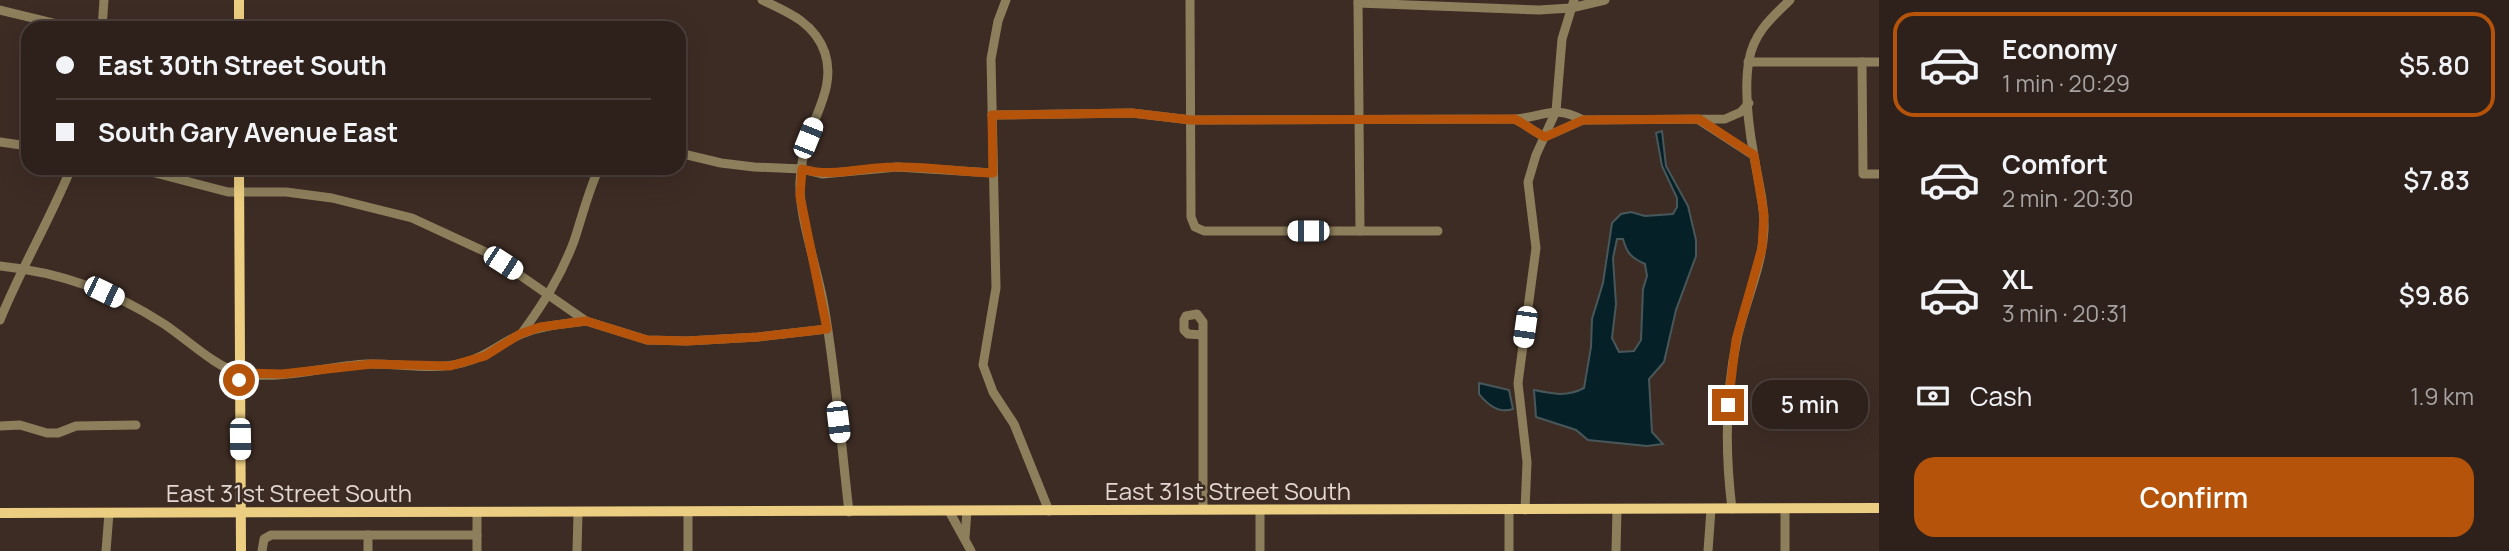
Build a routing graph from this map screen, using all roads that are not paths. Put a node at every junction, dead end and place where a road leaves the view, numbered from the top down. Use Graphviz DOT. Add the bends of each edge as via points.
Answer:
graph roads {
  1 [pos="104,0"];
  2 [pos="239,0"];
  3 [pos="762,0"];
  4 [pos="1006,0"];
  5 [pos="1190,0"];
  6 [pos="1605,0"];
  7 [pos="1790,0"];
  8 [pos="1358,2"];
  9 [pos="1572,4"];
  10 [pos="0,10"];
  11 [pos="45,21"];
  12 [pos="102,21"];
  13 [pos="239,21"];
  14 [pos="1748,62"];
  15 [pos="1862,62"];
  16 [pos="1879,62"];
  17 [pos="1749,103"];
  18 [pos="1556,111"];
  19 [pos="992,115"];
  20 [pos="1359,119"];
  21 [pos="1515,119"];
  22 [pos="1699,119"];
  23 [pos="1191,120"];
  24 [pos="1583,120"];
  25 [pos="1545,137"];
  26 [pos="0,142"];
  27 [pos="21,145"];
  28 [pos="686,154"];
  29 [pos="1754,155"];
  30 [pos="802,169"];
  31 [pos="993,173"];
  32 [pos="1879,174"];
  33 [pos="68,175"];
  34 [pos="163,175"];
  35 [pos="239,175"];
  36 [pos="596,175"];
  37 [pos="240,191"];
  38 [pos="1360,231"];
  39 [pos="1438,231"];
  40 [pos="0,266"];
  41 [pos="23,270"];
  42 [pos="549,296"];
  43 [pos="0,320"];
  44 [pos="586,321"];
  45 [pos="827,329"];
  46 [pos="520,334"];
  47 [pos="1203,335"];
  48 [pos="239,373"];
  49 [pos="136,425"];
  50 [pos="0,426"];
  51 [pos="1879,508"];
  52 [pos="1617,509"];
  53 [pos="1711,509"];
  54 [pos="1732,509"];
  55 [pos="1785,509"];
  56 [pos="1203,510"];
  57 [pos="1260,510"];
  58 [pos="1509,510"];
  59 [pos="1525,510"];
  60 [pos="949,511"];
  61 [pos="967,511"];
  62 [pos="1049,511"];
  63 [pos="688,512"];
  64 [pos="849,512"];
  65 [pos="0,513"];
  66 [pos="109,513"];
  67 [pos="241,513"];
  68 [pos="477,513"];
  69 [pos="578,513"];
  70 [pos="368,535"];
  71 [pos="477,535"];
  72 [pos="965,538"];
  73 [pos="106,551"];
  74 [pos="241,551"];
  75 [pos="262,551"];
  76 [pos="368,551"];
  77 [pos="477,551"];
  78 [pos="577,551"];
  79 [pos="688,551"];
  80 [pos="971,551"];
  81 [pos="1261,551"];
  82 [pos="1509,551"];
  83 [pos="1616,551"];
  84 [pos="1708,551"];
  85 [pos="1785,551"];
  1 -- 12 [label="street"];
  2 -- 13 [label="main road"];
  3 -- 30 [label="street" via="805,23 825,54 828,84"];
  4 -- 19 [label="street" via="991,59"];
  5 -- 23 [label="street"];
  6 -- 9 [label="street"];
  7 -- 14 [label="street" via="1763,26"];
  8 -- 9 [label="street" via="1506,9"];
  8 -- 20 [label="street"];
  9 -- 18 [label="street" via="1562,39"];
  10 -- 11 [label="street"];
  14 -- 15 [label="street"];
  14 -- 17 [label="street"];
  15 -- 16 [label="street"];
  15 -- 32 [label="street" via="1863,174"];
  17 -- 22 [label="street" via="1733,117"];
  17 -- 29 [label="street"];
  18 -- 21 [label="street"];
  18 -- 24 [label="street"];
  18 -- 25 [label="street"];
  19 -- 23 [label="street" via="1132,113"];
  19 -- 31 [label="street"];
  20 -- 21 [label="street"];
  20 -- 23 [label="street"];
  20 -- 38 [label="street"];
  21 -- 25 [label="street"];
  22 -- 24 [label="street"];
  22 -- 29 [label="street"];
  23 -- 38 [label="street" via="1191,217 1195,227 1204,231"];
  24 -- 25 [label="street"];
  25 -- 59 [label="street" via="1528,182 1536,247 1518,383 1527,462"];
  26 -- 27 [label="street"];
  28 -- 30 [label="street" via="754,167"];
  29 -- 54 [label="street" via="1764,230 1736,340 1729,388"];
  30 -- 31 [label="street" via="822,174 882,167"];
  30 -- 45 [label="street" via="800,196"];
  31 -- 62 [label="street" via="996,288 983,365 993,392 1014,424"];
  33 -- 41 [label="street"];
  34 -- 37 [label="street"];
  35 -- 37 [label="main road"];
  36 -- 42 [label="street"];
  37 -- 42 [label="street" via="332,198 412,218 488,253"];
  37 -- 48 [label="main road"];
  38 -- 39 [label="street"];
  40 -- 41 [label="street"];
  41 -- 43 [label="street"];
  41 -- 48 [label="street" via="68,279 126,302"];
  42 -- 44 [label="street"];
  42 -- 46 [label="street"];
  44 -- 45 [label="street" via="647,340 758,337"];
  44 -- 46 [label="street"];
  45 -- 64 [label="street"];
  46 -- 48 [label="street" via="485,356 450,366 372,364 282,374"];
  47 -- 56 [label="street"];
  48 -- 67 [label="main road"];
  49 -- 50 [label="street" via="76,426 58,433"];
  51 -- 55 [label="main road, East 31st Street South"];
  52 -- 53 [label="main road, East 31st Street South"];
  52 -- 59 [label="main road, East 31st Street South"];
  52 -- 83 [label="street"];
  53 -- 54 [label="main road, East 31st Street South"];
  53 -- 84 [label="street"];
  54 -- 55 [label="main road, East 31st Street South"];
  55 -- 85 [label="street"];
  56 -- 57 [label="main road, East 31st Street South"];
  56 -- 62 [label="main road, East 31st Street South"];
  57 -- 58 [label="main road, East 31st Street South"];
  57 -- 81 [label="street"];
  58 -- 59 [label="main road, East 31st Street South"];
  58 -- 82 [label="street"];
  60 -- 61 [label="main road, East 31st Street South"];
  60 -- 64 [label="main road, East 31st Street South"];
  60 -- 72 [label="street"];
  61 -- 62 [label="main road, East 31st Street South"];
  61 -- 72 [label="street"];
  63 -- 64 [label="main road, East 31st Street South"];
  63 -- 69 [label="main road, East 31st Street South"];
  63 -- 79 [label="street"];
  65 -- 66 [label="main road, East 31st Street South"];
  66 -- 67 [label="main road, East 31st Street South"];
  66 -- 73 [label="street"];
  67 -- 68 [label="main road, East 31st Street South"];
  67 -- 74 [label="main road"];
  68 -- 69 [label="main road, East 31st Street South"];
  68 -- 71 [label="street"];
  69 -- 78 [label="street"];
  70 -- 71 [label="street, East 31st Street South"];
  70 -- 75 [label="street, East 31st Street South" via="271,535 264,539"];
  70 -- 76 [label="street"];
  71 -- 77 [label="street"];
  72 -- 80 [label="street"];
}
